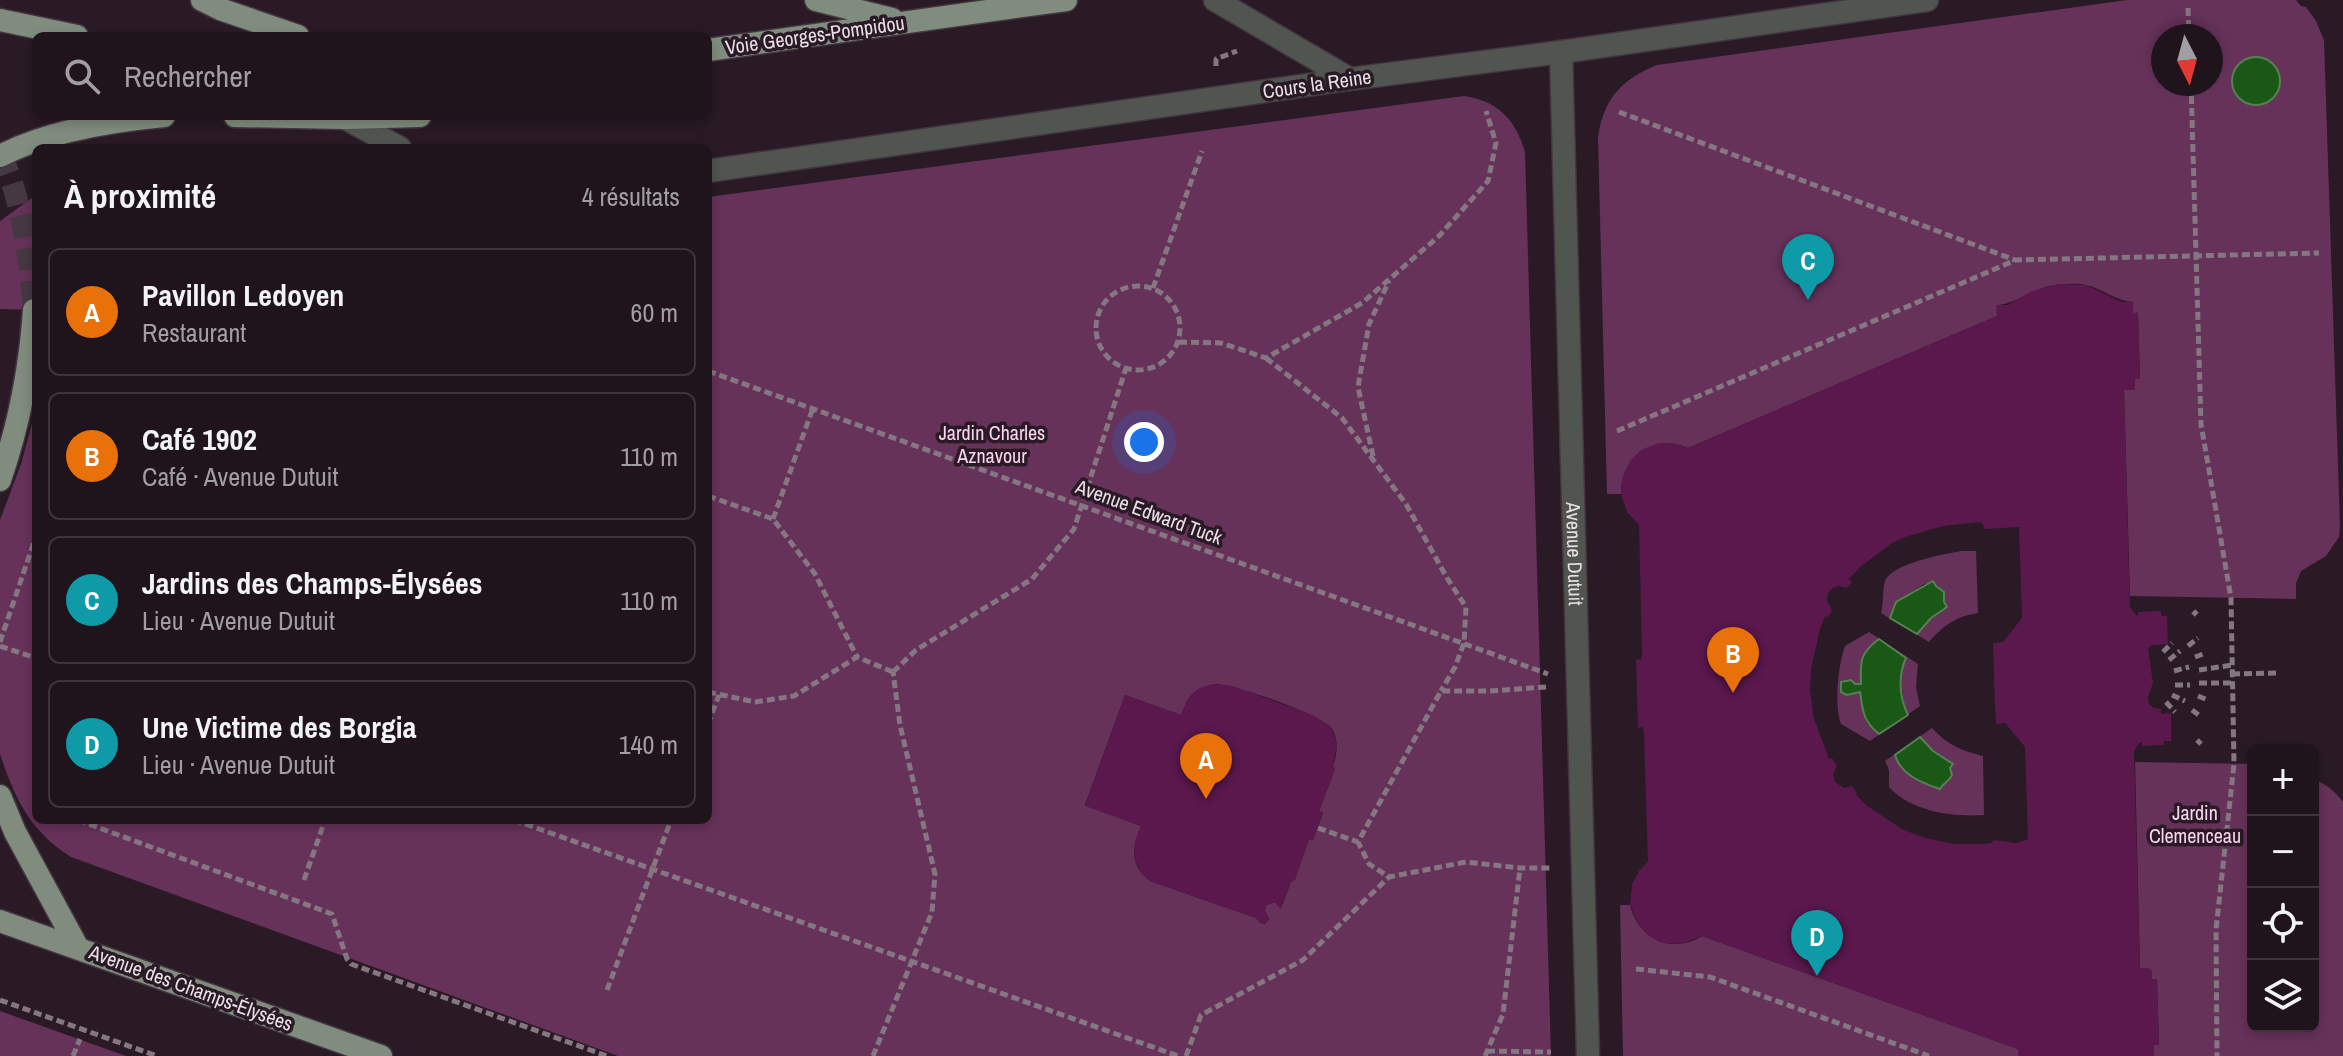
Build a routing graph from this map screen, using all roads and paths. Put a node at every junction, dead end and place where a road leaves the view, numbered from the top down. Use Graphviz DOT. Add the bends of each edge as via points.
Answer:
graph roads {
  1 [pos="202,0"];
  2 [pos="816,0"];
  3 [pos="1066,0"];
  4 [pos="1215,0"];
  5 [pos="1927,0"];
  6 [pos="2188,8"];
  7 [pos="0,20"];
  8 [pos="905,23"];
  9 [pos="2189,24"];
  10 [pos="58,32"];
  11 [pos="286,32"];
  12 [pos="712,49"];
  13 [pos="1241,49"];
  14 [pos="1561,52"];
  15 [pos="1216,66"];
  16 [pos="1350,79"];
  17 [pos="2191,96"];
  18 [pos="1486,111"];
  19 [pos="1619,112"];
  20 [pos="129,120"];
  21 [pos="349,120"];
  22 [pos="393,144"];
  23 [pos="1202,151"];
  24 [pos="0,156"];
  25 [pos="712,170"];
  26 [pos="2319,253"];
  27 [pos="2196,256"];
  28 [pos="2016,260"];
  29 [pos="1391,278"];
  30 [pos="1153,288"];
  31 [pos="32,330"];
  32 [pos="1179,342"];
  33 [pos="1266,358"];
  34 [pos="1126,368"];
  35 [pos="712,372"];
  36 [pos="813,408"];
  37 [pos="1617,431"];
  38 [pos="1374,460"];
  39 [pos="0,480"];
  40 [pos="712,497"];
  41 [pos="1081,504"];
  42 [pos="773,519"];
  43 [pos="32,548"];
  44 [pos="2198,638"];
  45 [pos="1464,643"];
  46 [pos="2172,643"];
  47 [pos="0,644"];
  48 [pos="2188,646"];
  49 [pos="2180,651"];
  50 [pos="2163,652"];
  51 [pos="2206,653"];
  52 [pos="32,656"];
  53 [pos="857,657"];
  54 [pos="2195,657"];
  55 [pos="2169,660"];
  56 [pos="2232,665"];
  57 [pos="2189,667"];
  58 [pos="2199,670"];
  59 [pos="2174,671"];
  60 [pos="893,672"];
  61 [pos="2278,673"];
  62 [pos="2232,674"];
  63 [pos="2199,683"];
  64 [pos="2233,683"];
  65 [pos="1579,685"];
  66 [pos="2175,685"];
  67 [pos="2190,685"];
  68 [pos="1441,691"];
  69 [pos="712,693"];
  70 [pos="719,695"];
  71 [pos="2172,695"];
  72 [pos="2198,696"];
  73 [pos="2208,700"];
  74 [pos="2185,701"];
  75 [pos="2166,702"];
  76 [pos="2192,710"];
  77 [pos="2175,712"];
  78 [pos="712,713"];
  79 [pos="2200,716"];
  80 [pos="0,796"];
  81 [pos="89,824"];
  82 [pos="324,824"];
  83 [pos="526,824"];
  84 [pos="670,824"];
  85 [pos="1318,828"];
  86 [pos="1358,842"];
  87 [pos="1584,867"];
  88 [pos="653,868"];
  89 [pos="1520,868"];
  90 [pos="1389,877"];
  91 [pos="304,880"];
  92 [pos="0,921"];
  93 [pos="78,948"];
  94 [pos="912,961"];
  95 [pos="1636,969"];
  96 [pos="607,990"];
  97 [pos="0,1000"];
  98 [pos="80,1039"];
  99 [pos="1551,1052"];
  100 [pos="1486,1054"];
  101 [pos="73,1056"];
  102 [pos="157,1056"];
  103 [pos="381,1056"];
  104 [pos="607,1056"];
  105 [pos="873,1056"];
  106 [pos="1178,1056"];
  107 [pos="1186,1056"];
  108 [pos="1588,1056"];
  109 [pos="1929,1056"];
  110 [pos="2217,1056"];
  1 -- 11 [label="main road"];
  2 -- 8 [label="main road"];
  3 -- 8 [label="main road, Voie Georges-Pompidou"];
  4 -- 16 [label="street"];
  5 -- 14 [label="street, Cours la Reine"];
  6 -- 9 [label="path"];
  7 -- 10 [label="main road"];
  8 -- 12 [label="main road, Voie Georges-Pompidou"];
  13 -- 15 [label="path" via="1216,59"];
  14 -- 16 [label="street, Cours la Reine"];
  14 -- 65 [label="street, Avenue Dutuit"];
  16 -- 25 [label="street, Cours la Reine"];
  17 -- 27 [label="path"];
  18 -- 29 [label="path" via="1496,143 1488,181 1439,236"];
  19 -- 28 [label="path"];
  20 -- 24 [label="main road" via="25,143"];
  21 -- 22 [label="street"];
  23 -- 30 [label="path"];
  26 -- 27 [label="path"];
  27 -- 28 [label="path"];
  27 -- 56 [label="path" via="2201,424 2231,598"];
  28 -- 37 [label="path"];
  29 -- 33 [label="path" via="1362,303"];
  29 -- 38 [label="path" via="1369,324 1358,387"];
  30 -- 32 [label="path" via="1174,303"];
  30 -- 34 [label="path" via="1117,290 1096,320 1095,333 1105,355"];
  31 -- 39 [label="main road" via="21,406"];
  32 -- 33 [label="path" via="1221,343"];
  32 -- 34 [label="path" via="1152,368"];
  33 -- 38 [label="path" via="1342,418"];
  34 -- 41 [label="path"];
  35 -- 36 [label="path, Avenue Edward Tuck"];
  36 -- 41 [label="path, Avenue Edward Tuck"];
  36 -- 42 [label="path"];
  38 -- 45 [label="path" via="1466,607"];
  40 -- 42 [label="path"];
  41 -- 45 [label="path, Avenue Edward Tuck"];
  41 -- 60 [label="path" via="1074,529 1032,579 916,650"];
  42 -- 53 [label="path" via="815,574"];
  43 -- 47 [label="path"];
  44 -- 48 [label="path"];
  45 -- 65 [label="path, Avenue Edward Tuck"];
  45 -- 68 [label="path"];
  46 -- 50 [label="path"];
  47 -- 52 [label="path"];
  49 -- 55 [label="path"];
  51 -- 54 [label="path"];
  53 -- 60 [label="path"];
  53 -- 70 [label="path" via="794,696 755,702"];
  56 -- 58 [label="path"];
  56 -- 62 [label="path"];
  57 -- 59 [label="path"];
  60 -- 94 [label="path" via="935,874 932,912"];
  61 -- 62 [label="path"];
  62 -- 64 [label="path"];
  63 -- 64 [label="path"];
  64 -- 110 [label="path" via="2234,764 2216,930"];
  65 -- 68 [label="path"];
  65 -- 87 [label="street, Avenue Dutuit"];
  66 -- 67 [label="path"];
  68 -- 86 [label="path"];
  69 -- 70 [label="path"];
  70 -- 78 [label="path"];
  71 -- 74 [label="path"];
  72 -- 73 [label="path"];
  75 -- 77 [label="path"];
  76 -- 79 [label="path"];
  80 -- 93 [label="main road"];
  81 -- 104 [label="path" via="332,914 351,964"];
  82 -- 91 [label="path"];
  83 -- 88 [label="path"];
  84 -- 88 [label="path"];
  85 -- 86 [label="path"];
  86 -- 90 [label="path" via="1369,864"];
  87 -- 89 [label="path"];
  87 -- 108 [label="street, Avenue Dutuit"];
  88 -- 94 [label="path"];
  88 -- 96 [label="path"];
  89 -- 90 [label="path" via="1466,862"];
  89 -- 100 [label="path" via="1503,1014"];
  90 -- 107 [label="path" via="1303,960 1201,1015"];
  92 -- 93 [label="main road, Avenue des Champs-Élysées"];
  93 -- 103 [label="main road, Avenue des Champs-Élysées"];
  94 -- 105 [label="path"];
  94 -- 106 [label="path"];
  95 -- 109 [label="path" via="1710,977"];
  97 -- 102 [label="path"];
  98 -- 101 [label="path"];
  99 -- 100 [label="path"];
}
